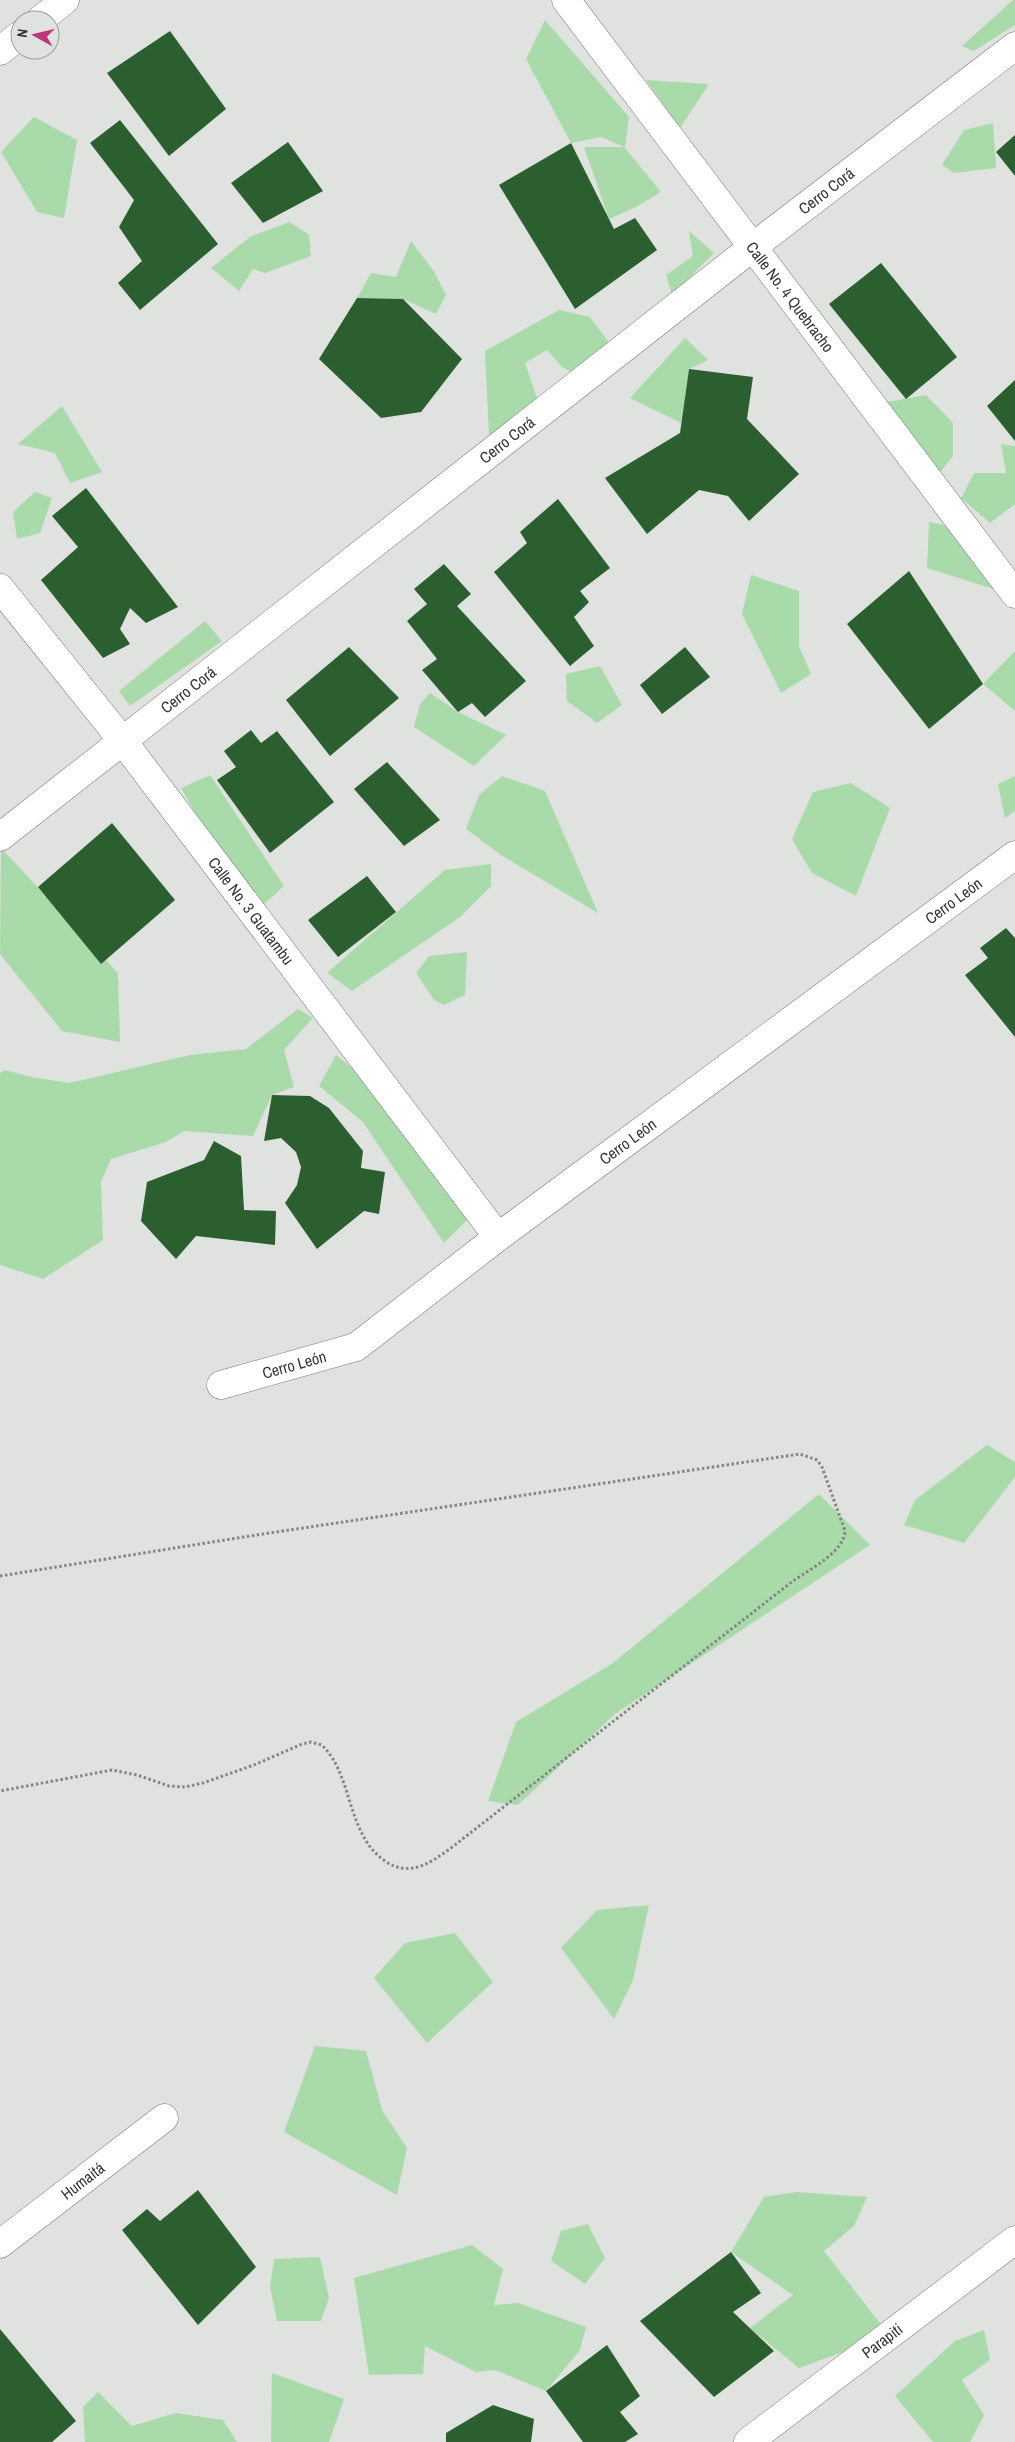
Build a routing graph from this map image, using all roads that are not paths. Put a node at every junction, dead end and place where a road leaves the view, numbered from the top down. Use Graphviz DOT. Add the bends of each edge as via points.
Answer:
graph roads {
  1 [pos="66,0"];
  2 [pos="566,0"];
  3 [pos="53,10"];
  4 [pos="10,43"];
  5 [pos="1015,46"];
  6 [pos="0,51"];
  7 [pos="754,246"];
  8 [pos="0,588"];
  9 [pos="1015,594"];
  10 [pos="122,740"];
  11 [pos="0,837"];
  12 [pos="1015,855"];
  13 [pos="498,1237"];
  14 [pos="221,1385"];
  15 [pos="164,2118"];
  16 [pos="1015,2240"];
  17 [pos="0,2244"];
  18 [pos="748,2442"];
  1 -- 3 [label="street"];
  2 -- 7 [label="street, Calle No. 4 Quebracho"];
  4 -- 6 [label="street"];
  5 -- 7 [label="street, Cerro Corá"];
  7 -- 9 [label="street, Calle No. 4 Quebracho"];
  7 -- 10 [label="street, Cerro Corá"];
  8 -- 10 [label="street, Calle No. 3 Guatambu"];
  10 -- 11 [label="street, Cerro Corá"];
  10 -- 13 [label="street, Calle No. 3 Guatambu"];
  12 -- 13 [label="street, Cerro León"];
  13 -- 14 [label="street, Cerro León" via="356,1347"];
  15 -- 17 [label="street, Humaitá"];
  16 -- 18 [label="street, Parapiti"];
}
